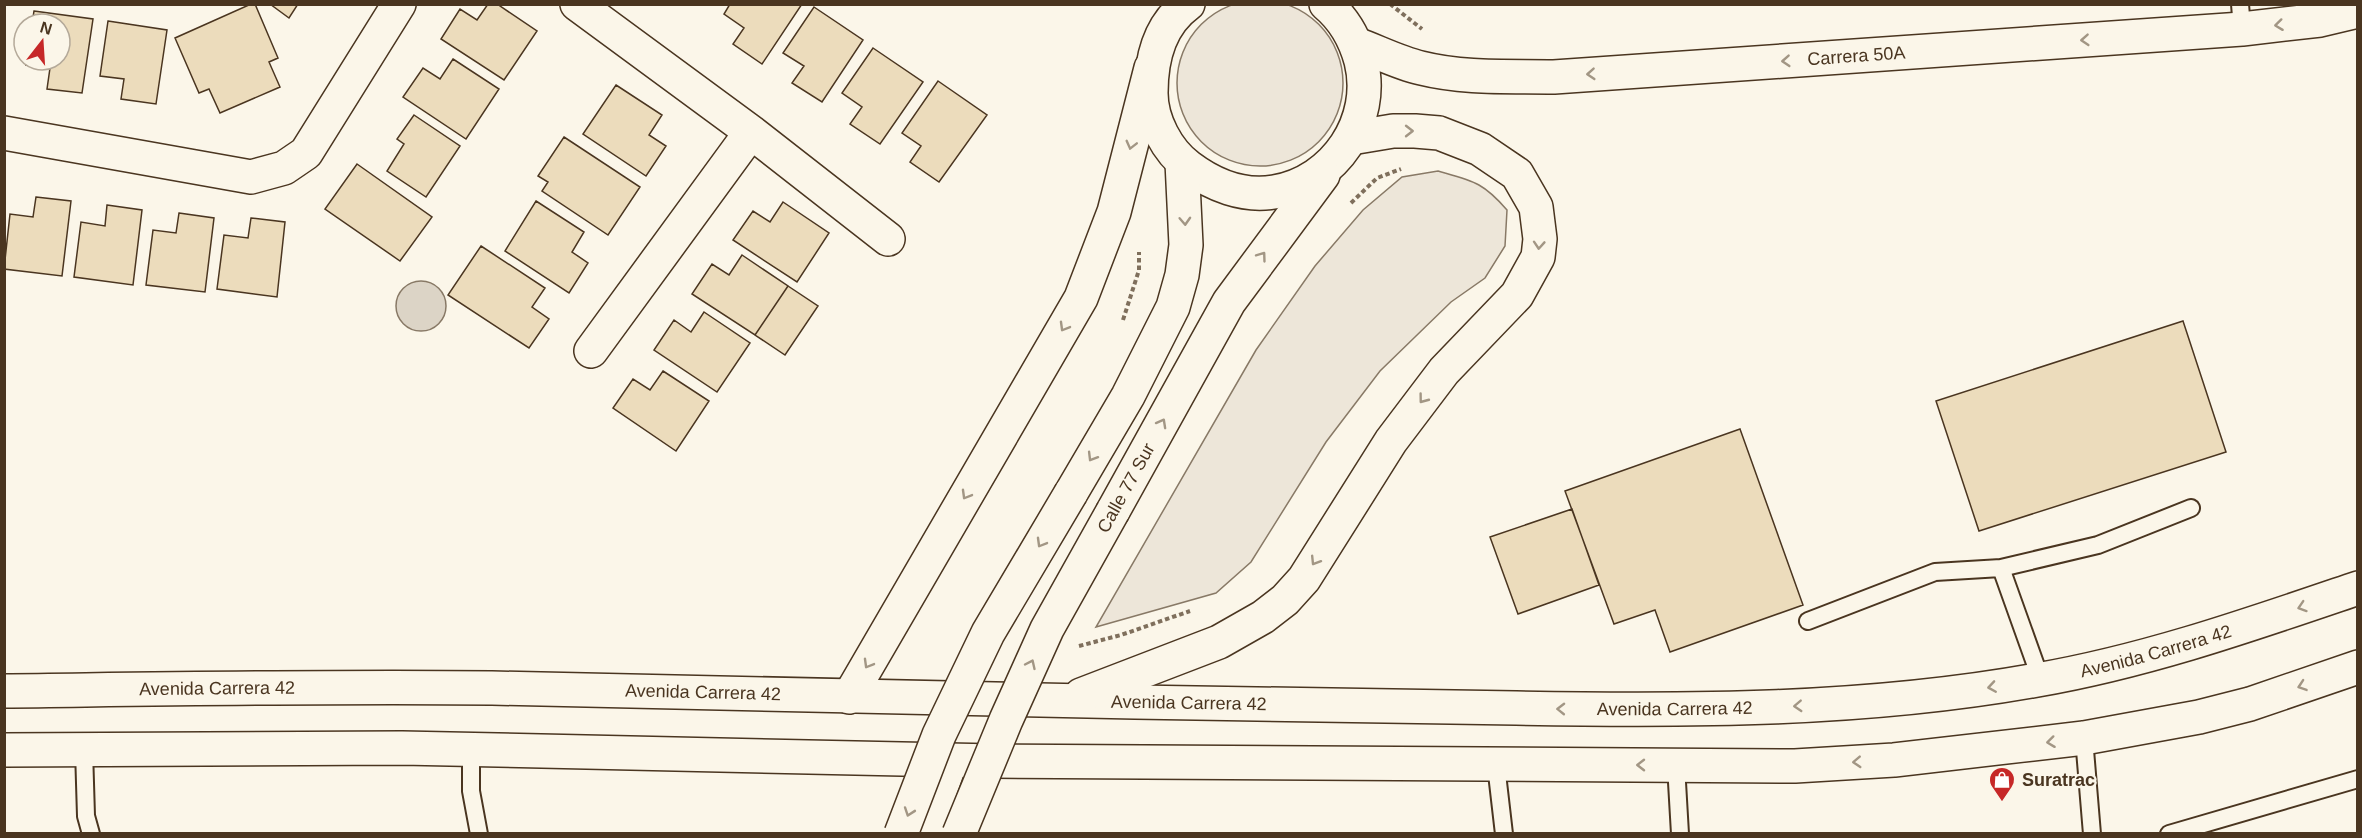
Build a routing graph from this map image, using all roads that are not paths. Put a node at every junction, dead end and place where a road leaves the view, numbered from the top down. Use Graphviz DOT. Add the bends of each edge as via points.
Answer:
graph roads {
  1 [pos="399,4"];
  2 [pos="577,4"];
  3 [pos="1188,4"];
  4 [pos="1326,4"];
  5 [pos="2358,11"];
  6 [pos="2321,12"];
  7 [pos="2241,17"];
  8 [pos="1160,20"];
  9 [pos="1356,44"];
  10 [pos="1151,68"];
  11 [pos="751,132"];
  12 [pos="4,133"];
  13 [pos="1352,138"];
  14 [pos="1182,162"];
  15 [pos="1332,164"];
  16 [pos="888,239"];
  17 [pos="591,351"];
  18 [pos="2191,508"];
  19 [pos="2001,568"];
  20 [pos="2358,588"];
  21 [pos="1808,621"];
  22 [pos="2358,667"];
  23 [pos="2041,680"];
  24 [pos="4,691"];
  25 [pos="849,697"];
  26 [pos="1067,701"];
  27 [pos="2084,738"];
  28 [pos="471,749"];
  29 [pos="4,750"];
  30 [pos="84,750"];
  31 [pos="951,760"];
  32 [pos="1496,765"];
  33 [pos="1676,765"];
  34 [pos="2358,779"];
  35 [pos="91,834"];
  36 [pos="479,834"];
  37 [pos="901,834"];
  38 [pos="925,834"];
  39 [pos="959,834"];
  40 [pos="1504,834"];
  41 [pos="1680,834"];
  42 [pos="2092,834"];
  43 [pos="2169,834"];
  1 -- 12 [label="main road" via="306,153 284,168 251,177"];
  2 -- 11 [label="main road"];
  3 -- 8 [label="main road"];
  4 -- 9 [label="main road, Calle 77 Sur"];
  5 -- 6 [label="main road, Carrera 50A"];
  6 -- 7 [label="main road, Carrera 50A, one-way"];
  7 -- 9 [label="main road, Carrera 50A, one-way" via="1554,76 1447,73 1418,67"];
  8 -- 10 [label="main road"];
  9 -- 13 [label="main road, Calle 77 Sur" via="1365,75 1363,108"];
  10 -- 14 [label="main road" via="1151,102 1161,135"];
  10 -- 25 [label="main road, one-way" via="1114,212 1081,298"];
  11 -- 16 [label="main road"];
  11 -- 17 [label="main road"];
  13 -- 15 [label="main road, Calle 77 Sur"];
  13 -- 26 [label="main road, one-way" via="1393,131 1439,133 1480,149 1517,174 1536,207 1540,239 1534,264 1517,295 1444,370 1391,441 1304,579 1285,600 1219,642"];
  14 -- 15 [label="main road" via="1209,182 1241,191 1274,192 1305,182"];
  14 -- 37 [label="main road, one-way, bridge" via="1186,245 1173,307 1128,396 988,633 939,735"];
  39 -- 15 [label="main road, Calle 77 Sur, one-way, bridge" via="1047,629 1229,302"];
  18 -- 19 [label="lane" via="2098,545"];
  19 -- 21 [label="lane" via="1935,572"];
  19 -- 23 [label="lane"];
  20 -- 23 [label="main road, Avenida Carrera 42, one-way" via="2130,660"];
  22 -- 27 [label="main road, one-way" via="2250,704"];
  23 -- 26 [label="main road, Avenida Carrera 42, one-way" via="1863,703 1761,708 1625,710"];
  24 -- 25 [label="main road, Avenida Carrera 42" via="485,688"];
  25 -- 26 [label="main road, Avenida Carrera 42"];
  27 -- 33 [label="main road, one-way" via="1795,766"];
  27 -- 42 [label="lane"];
  28 -- 30 [label="main road"];
  28 -- 31 [label="main road"];
  28 -- 36 [label="lane" via="471,790"];
  29 -- 30 [label="main road"];
  30 -- 35 [label="lane" via="86,816"];
  31 -- 32 [label="main road"];
  31 -- 38 [label="main road"];
  33 -- 32 [label="main road, one-way"];
  32 -- 40 [label="lane"];
  33 -- 41 [label="lane"];
  34 -- 43 [label="lane"];
}
